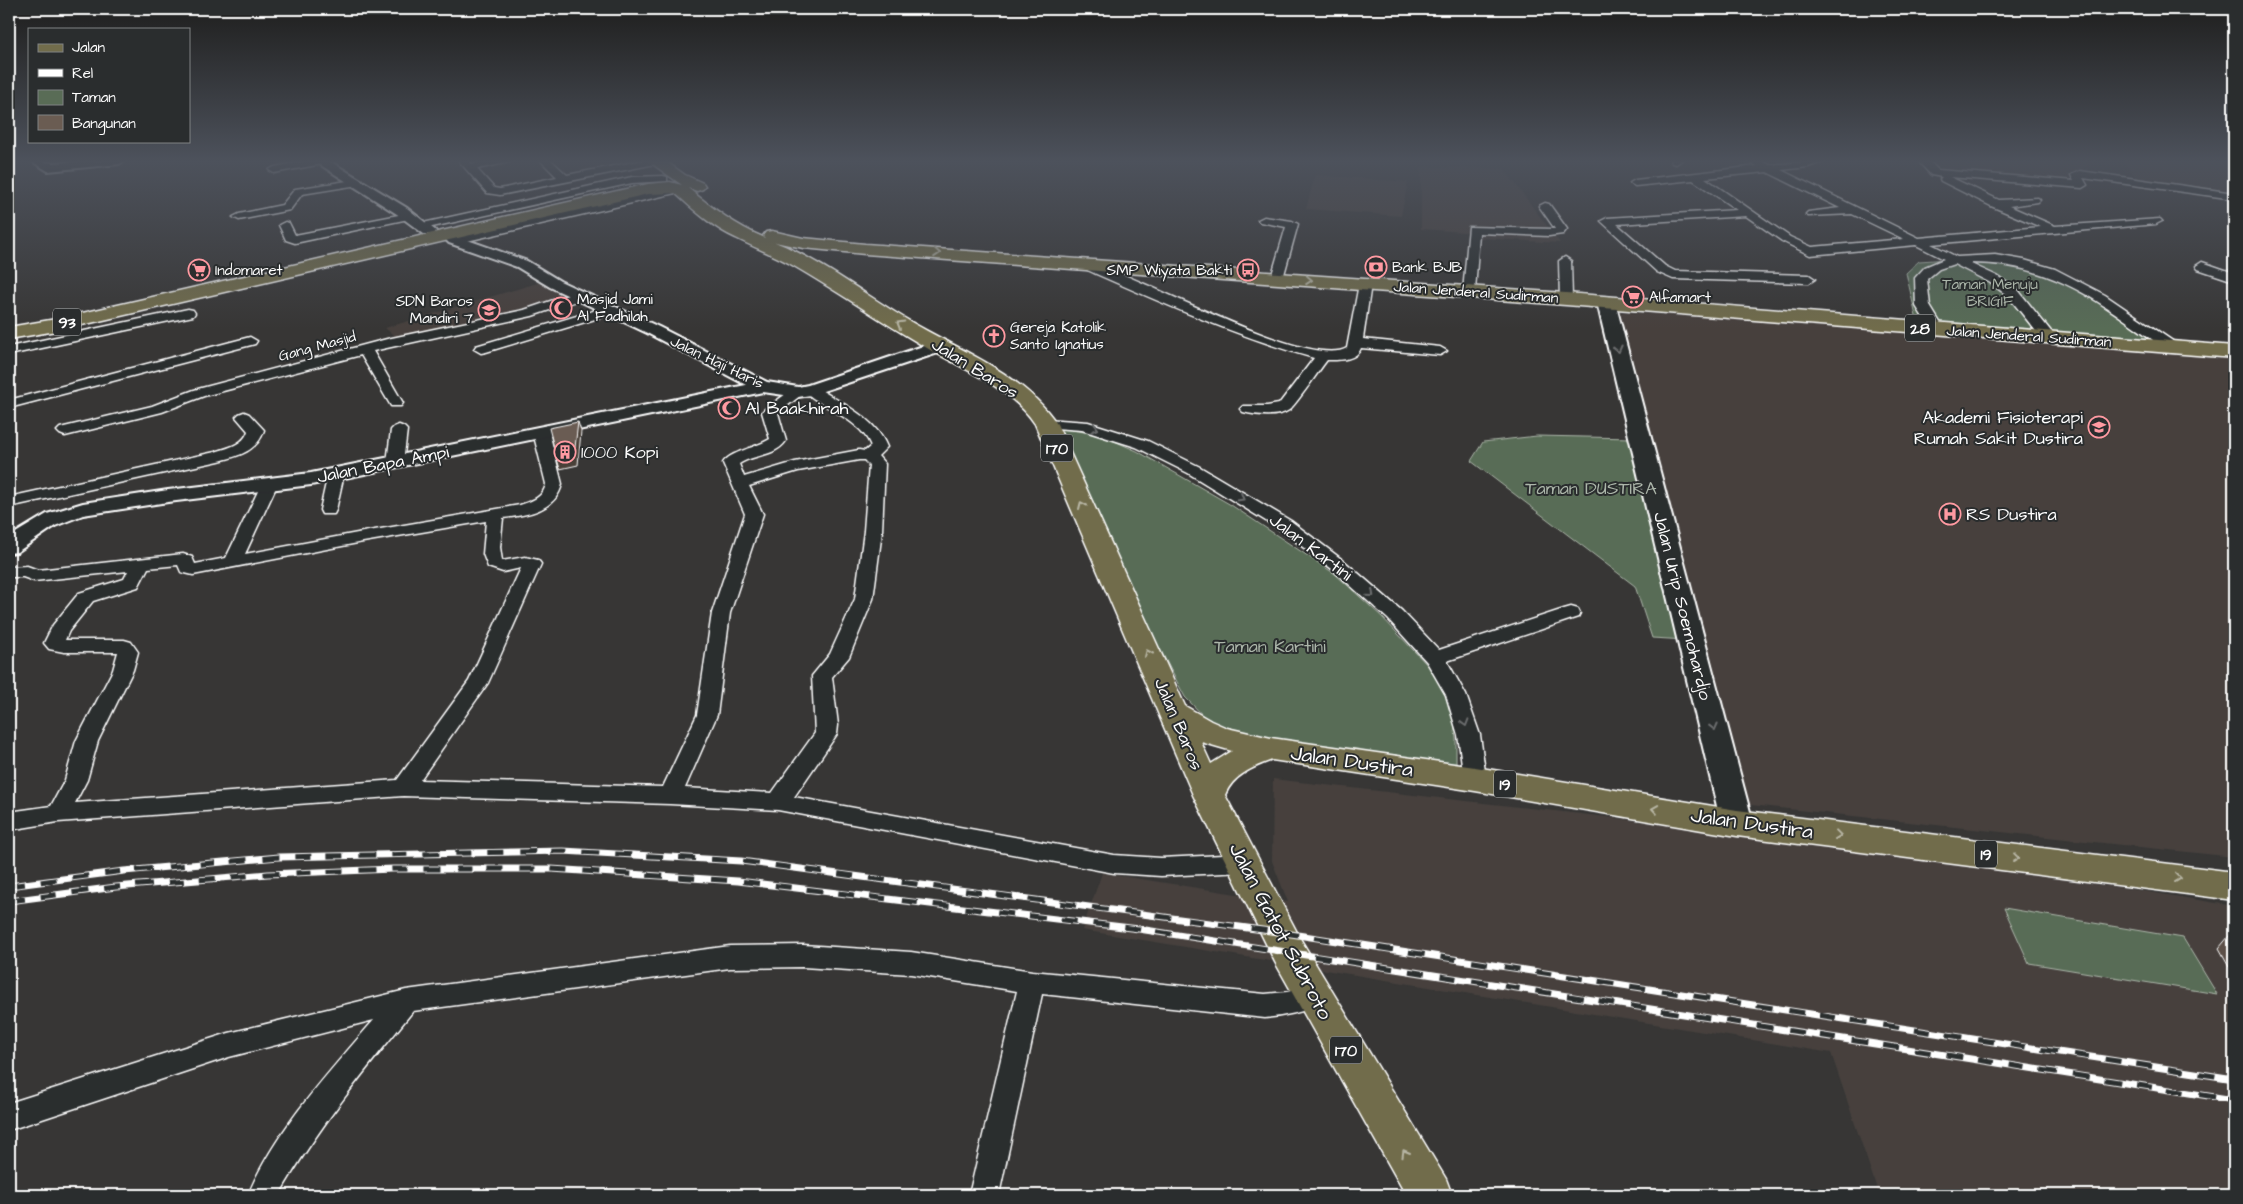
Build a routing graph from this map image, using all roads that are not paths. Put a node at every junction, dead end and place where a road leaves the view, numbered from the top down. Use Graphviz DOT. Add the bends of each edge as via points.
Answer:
graph roads {
  1 [pos="243,216"];
  2 [pos="409,216"];
  3 [pos="492,216"];
  4 [pos="536,216"];
  5 [pos="539,216"];
  6 [pos="713,216"];
  7 [pos="736,216"];
  8 [pos="1552,216"];
  9 [pos="1691,216"];
  10 [pos="1752,216"];
  11 [pos="1868,216"];
  12 [pos="2025,216"];
  13 [pos="239,217"];
  14 [pos="1264,220"];
  15 [pos="2156,221"];
  16 [pos="285,225"];
  17 [pos="426,229"];
  18 [pos="2053,229"];
  19 [pos="451,238"];
  20 [pos="1918,241"];
  21 [pos="803,243"];
  22 [pos="889,250"];
  23 [pos="786,254"];
  24 [pos="1955,260"];
  25 [pos="1565,261"];
  26 [pos="1089,266"];
  27 [pos="2202,266"];
  28 [pos="2234,277"];
  29 [pos="827,278"];
  30 [pos="1277,278"];
  31 [pos="1809,279"];
  32 [pos="1365,284"];
  33 [pos="1469,292"];
  34 [pos="580,295"];
  35 [pos="1566,299"];
  36 [pos="1606,302"];
  37 [pos="610,310"];
  38 [pos="126,312"];
  39 [pos="188,313"];
  40 [pos="1936,329"];
  41 [pos="9,332"];
  42 [pos="2048,337"];
  43 [pos="250,341"];
  44 [pos="1356,343"];
  45 [pos="941,346"];
  46 [pos="2172,346"];
  47 [pos="481,349"];
  48 [pos="365,350"];
  49 [pos="9,351"];
  50 [pos="1440,351"];
  51 [pos="2234,352"];
  52 [pos="1324,356"];
  53 [pos="762,387"];
  54 [pos="804,391"];
  55 [pos="396,403"];
  56 [pos="9,404"];
  57 [pos="1248,410"];
  58 [pos="244,417"];
  59 [pos="1046,424"];
  60 [pos="65,430"];
  61 [pos="399,430"];
  62 [pos="541,432"];
  63 [pos="869,456"];
  64 [pos="395,463"];
  65 [pos="336,474"];
  66 [pos="739,484"];
  67 [pos="269,485"];
  68 [pos="9,502"];
  69 [pos="328,510"];
  70 [pos="495,515"];
  71 [pos="9,546"];
  72 [pos="233,562"];
  73 [pos="141,563"];
  74 [pos="9,572"];
  75 [pos="1570,613"];
  76 [pos="1435,658"];
  77 [pos="1175,714"];
  78 [pos="1271,749"];
  79 [pos="1475,779"];
  80 [pos="403,788"];
  81 [pos="1209,795"];
  82 [pos="670,796"];
  83 [pos="778,802"];
  84 [pos="58,813"];
  85 [pos="9,821"];
  86 [pos="1738,823"];
  87 [pos="1244,863"];
  88 [pos="2234,886"];
  89 [pos="1032,982"];
  90 [pos="1315,996"];
  91 [pos="406,1001"];
  92 [pos="9,1117"];
  93 [pos="262,1195"];
  94 [pos="984,1195"];
  95 [pos="1430,1195"];
  1 -- 13 [label="street"];
  2 -- 16 [label="street" via="295,239 290,238"];
  2 -- 17 [label="street"];
  3 -- 17 [label="main road, 93"];
  4 -- 19 [label="street"];
  5 -- 19 [label="main road, 93"];
  6 -- 23 [label="main road, Jalan Baros / 170" via="740,234"];
  7 -- 21 [label="main road, Jalan Jenderal Sudirman / 170" via="754,230"];
  8 -- 33 [label="street" via="1561,229 1559,232 1473,229"];
  9 -- 31 [label="street" via="1607,221 1661,269 1673,275"];
  10 -- 20 [label="street" via="1808,251"];
  11 -- 20 [label="street"];
  12 -- 18 [label="street"];
  14 -- 30 [label="street" via="1292,224"];
  15 -- 18 [label="street"];
  17 -- 38 [label="main road, 93"];
  18 -- 20 [label="street"];
  19 -- 34 [label="street, Jalan Haji Haris" via="522,264"];
  19 -- 38 [label="main road, 93"];
  20 -- 24 [label="street"];
  21 -- 22 [label="main road, Jalan Jenderal Sudirman / 170"];
  21 -- 23 [label="main road" via="788,247"];
  22 -- 26 [label="main road, Jalan Jenderal Sudirman / 28, one-way"];
  22 -- 29 [label="main road" via="850,259"];
  23 -- 29 [label="main road, Jalan Baros / 170"];
  24 -- 40 [label="street" via="1926,271 1920,278 1923,306"];
  24 -- 42 [label="street" via="2013,293"];
  24 -- 46 [label="street" via="1999,258 2036,266 2089,292"];
  25 -- 35 [label="street"];
  26 -- 30 [label="main road, Jalan Jenderal Sudirman / 28"];
  26 -- 52 [label="street" via="1223,324"];
  27 -- 28 [label="street"];
  45 -- 29 [label="main road, Jalan Baros / 170, one-way"];
  30 -- 32 [label="main road, Jalan Jenderal Sudirman / 28, one-way"];
  32 -- 33 [label="main road, Jalan Jenderal Sudirman / 28"];
  32 -- 44 [label="street"];
  33 -- 35 [label="main road, Jalan Jenderal Sudirman / 28"];
  34 -- 37 [label="street, Jalan Haji Haris"];
  34 -- 48 [label="street, Gang Masjid" via="527,313"];
  35 -- 36 [label="main road, Jalan Jenderal Sudirman / 28"];
  36 -- 40 [label="main road, Jalan Jenderal Sudirman / 28"];
  36 -- 86 [label="main road, Jalan Urip Soemohardjo, one-way"];
  37 -- 47 [label="street"];
  37 -- 53 [label="street, Jalan Haji Haris"];
  38 -- 39 [label="street"];
  38 -- 41 [label="main road, 93"];
  38 -- 49 [label="street"];
  40 -- 42 [label="main road, Jalan Jenderal Sudirman / 28"];
  42 -- 46 [label="main road, Jalan Jenderal Sudirman / 28"];
  43 -- 56 [label="street"];
  44 -- 50 [label="street"];
  44 -- 52 [label="street" via="1354,350 1344,356"];
  45 -- 54 [label="street, Jalan Haji Haris"];
  45 -- 59 [label="main road, Jalan Baros / 170" via="1012,388"];
  46 -- 51 [label="main road, Jalan Jenderal Sudirman / 28"];
  48 -- 55 [label="street"];
  48 -- 60 [label="street, Gang Masjid" via="198,393 157,409 105,423"];
  52 -- 57 [label="street" via="1284,407 1267,411"];
  53 -- 54 [label="street, Jalan Haji Haris"];
  53 -- 62 [label="street, Jalan Bapa Ampi"];
  54 -- 63 [label="street" via="851,415 872,435 879,447"];
  54 -- 66 [label="street" via="770,412 778,441 731,463"];
  58 -- 68 [label="street" via="256,430 253,440 220,456"];
  59 -- 76 [label="street, Jalan Kartini, one-way" via="1082,425 1142,444 1194,470 1285,524 1338,564 1395,614"];
  77 -- 59 [label="main road, Jalan Baros / 170, one-way"];
  61 -- 64 [label="street"];
  62 -- 64 [label="street, Jalan Bapa Ampi"];
  62 -- 70 [label="street" via="553,490 537,505"];
  63 -- 66 [label="street" via="795,467"];
  63 -- 83 [label="street" via="877,464 864,599 839,657 823,673 826,734"];
  64 -- 65 [label="street, Jalan Bapa Ampi"];
  65 -- 67 [label="street, Jalan Bapa Ampi"];
  65 -- 69 [label="street"];
  66 -- 82 [label="street" via="751,500 754,514 721,613 707,715"];
  67 -- 71 [label="street, Jalan Bapa Ampi" via="150,498 64,514"];
  67 -- 72 [label="street"];
  70 -- 72 [label="street"];
  70 -- 80 [label="street" via="492,562 504,566 532,564 478,683"];
  72 -- 73 [label="street" via="192,570 183,559"];
  73 -- 74 [label="street" via="34,576 27,571"];
  73 -- 84 [label="street" via="132,583 86,597 60,629 54,643 64,646 109,644 124,646 128,652 123,670 87,741 76,780"];
  75 -- 76 [label="street"];
  76 -- 79 [label="street, Jalan Kartini, one-way" via="1456,695 1468,735"];
  77 -- 78 [label="main road, Jalan Dustira / 19" via="1220,737"];
  77 -- 81 [label="main road, Jalan Baros / 170"];
  78 -- 79 [label="main road, Jalan Dustira / 19"];
  78 -- 81 [label="main road, Jalan Dustira / 19" via="1240,760 1220,773"];
  86 -- 79 [label="main road, Jalan Dustira / 19, one-way"];
  80 -- 82 [label="street"];
  80 -- 84 [label="street"];
  81 -- 87 [label="main road, Jalan Gatot Subroto / 170"];
  82 -- 83 [label="street"];
  83 -- 87 [label="street" via="1114,864 1160,867"];
  84 -- 85 [label="street"];
  86 -- 88 [label="main road, Jalan Dustira / 19, one-way"];
  87 -- 90 [label="main road, Jalan Gatot Subroto / 170" via="1278,932"];
  89 -- 90 [label="street" via="1265,1006"];
  89 -- 91 [label="street" via="911,963 803,956 730,956"];
  89 -- 94 [label="street"];
  95 -- 90 [label="main road, Jalan Gatot Subroto / 170, one-way"];
  91 -- 92 [label="street" via="246,1040"];
  91 -- 93 [label="street" via="291,1146"];
}
